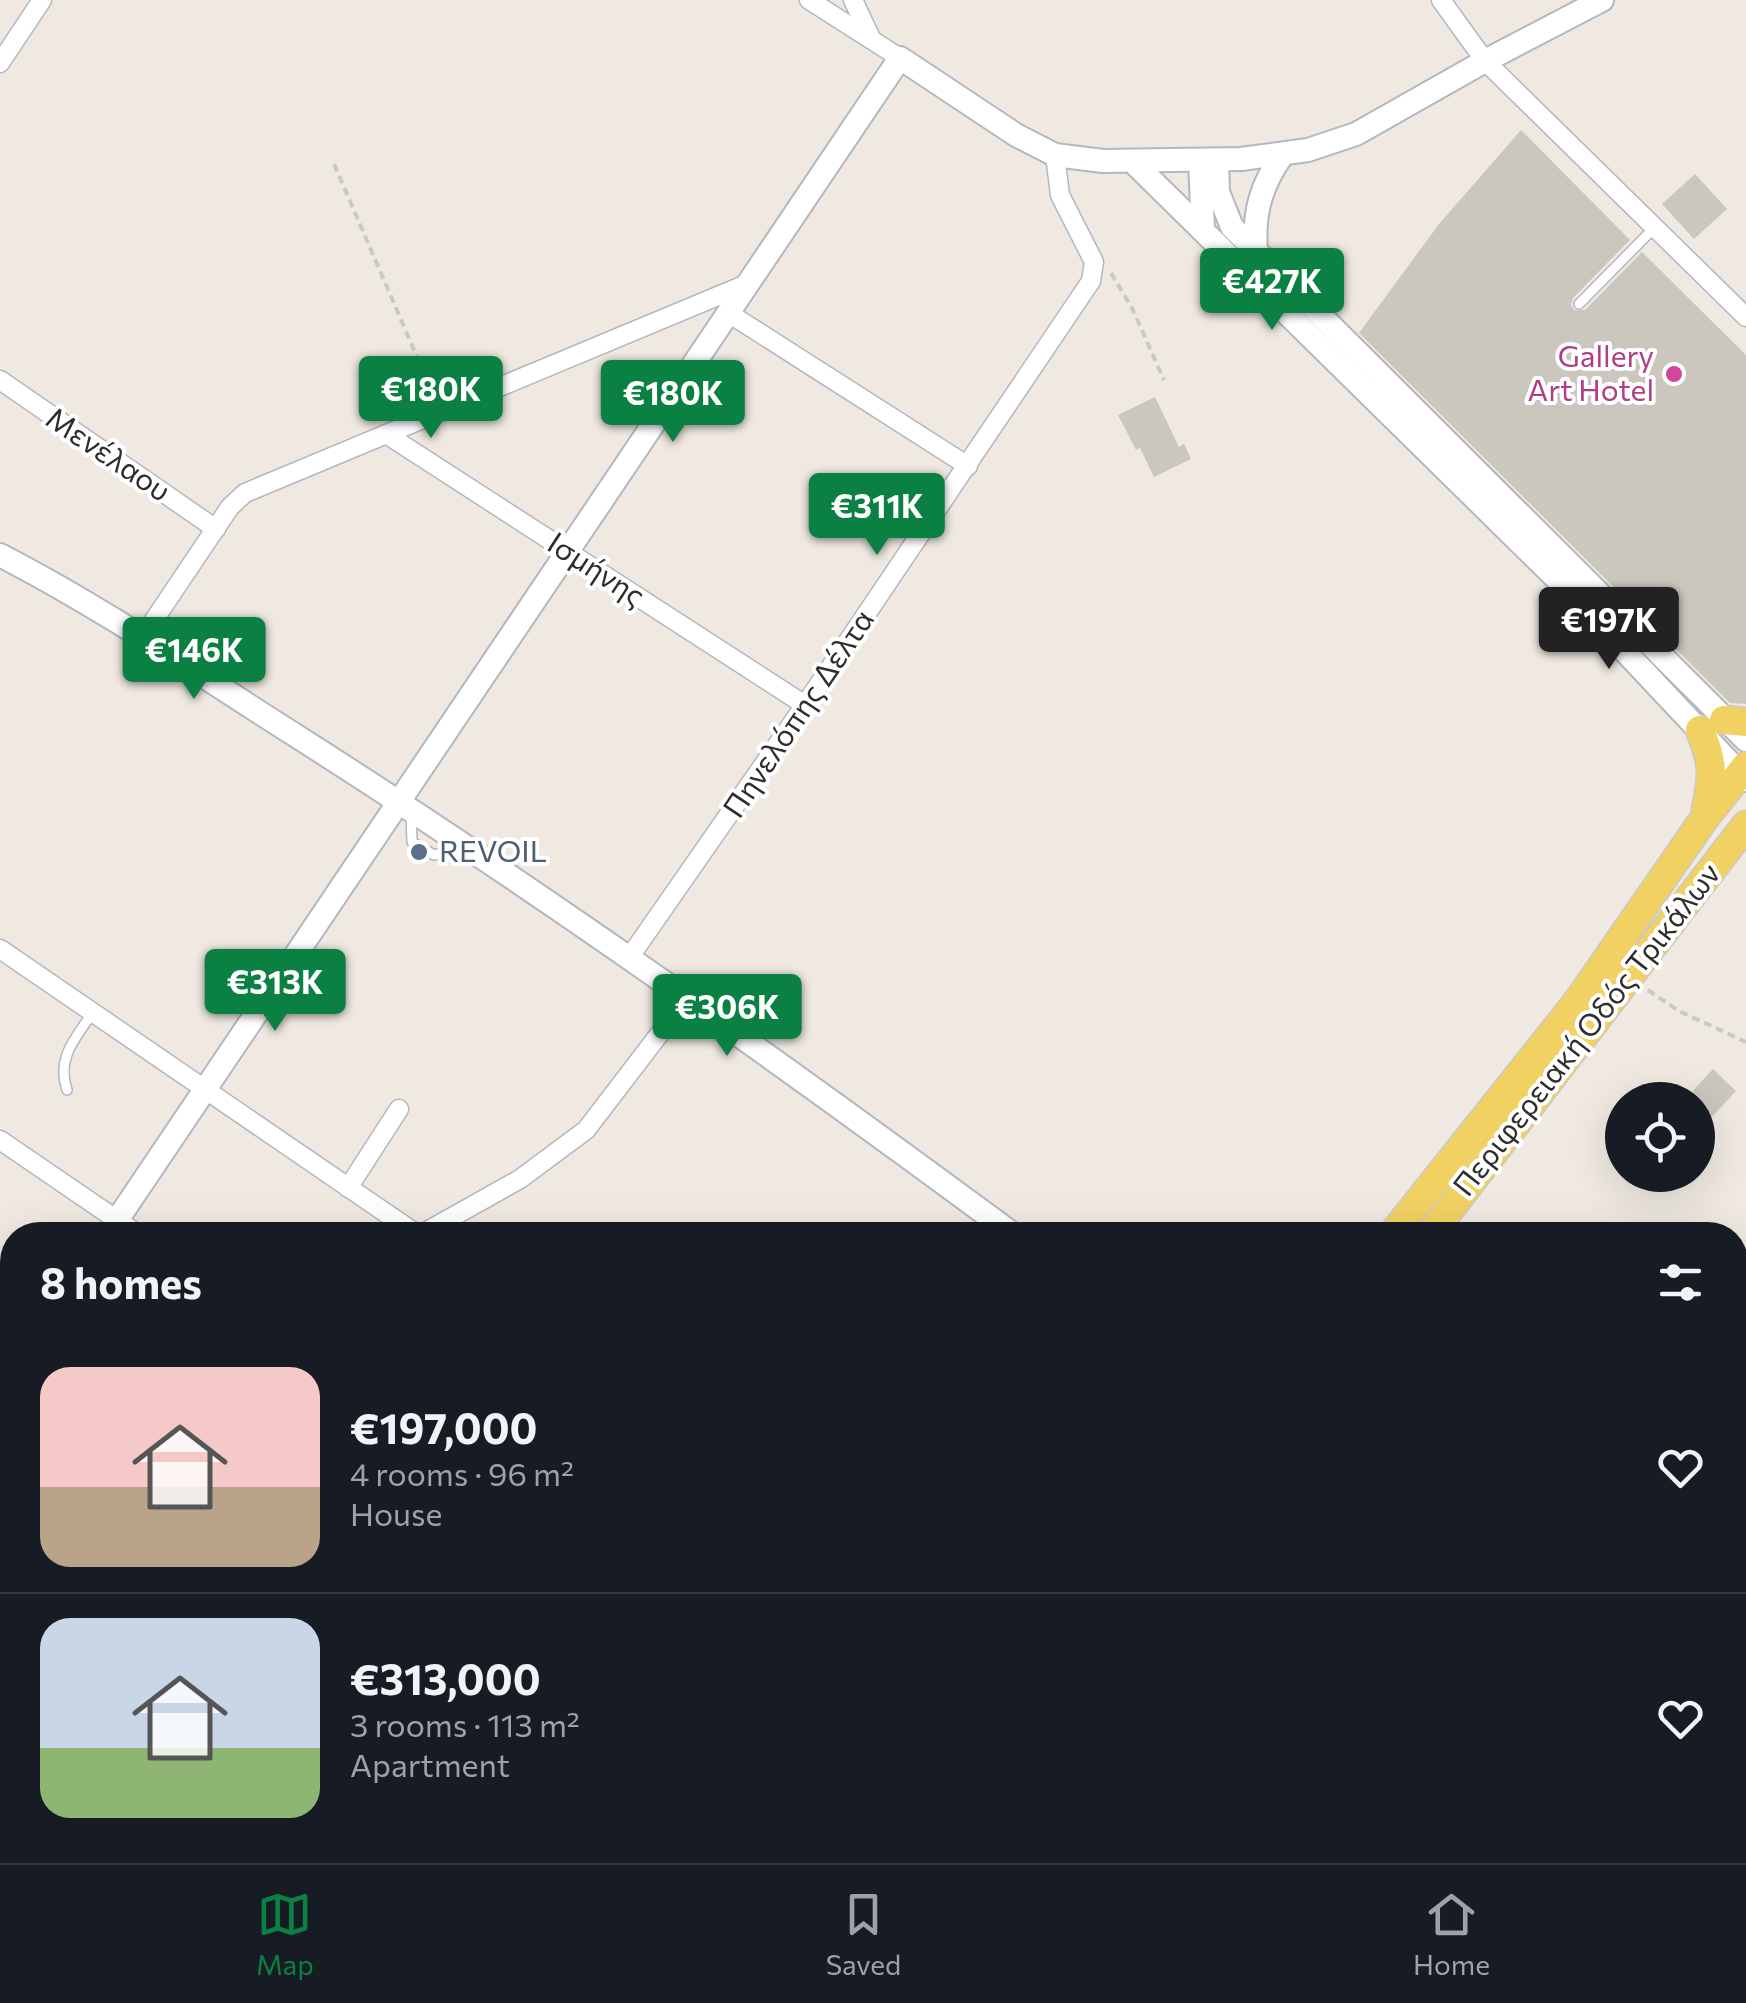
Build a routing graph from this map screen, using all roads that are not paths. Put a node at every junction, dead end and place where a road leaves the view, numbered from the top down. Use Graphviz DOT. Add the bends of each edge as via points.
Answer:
graph roads {
  1 [pos="42,0"];
  2 [pos="809,0"];
  3 [pos="853,0"];
  4 [pos="1440,0"];
  5 [pos="1602,0"];
  6 [pos="872,39"];
  7 [pos="900,58"];
  8 [pos="1486,61"];
  9 [pos="0,63"];
  10 [pos="1283,154"];
  11 [pos="1055,155"];
  12 [pos="1209,160"];
  13 [pos="1132,162"];
  14 [pos="1654,228"];
  15 [pos="1203,230"];
  16 [pos="1256,250"];
  17 [pos="751,282"];
  18 [pos="1579,304"];
  19 [pos="730,314"];
  20 [pos="1746,317"];
  21 [pos="0,380"];
  22 [pos="386,434"];
  23 [pos="968,466"];
  24 [pos="216,529"];
  25 [pos="570,552"];
  26 [pos="4,564"];
  27 [pos="142,638"];
  28 [pos="805,705"];
  29 [pos="1723,724"];
  30 [pos="1746,740"];
  31 [pos="1744,773"];
  32 [pos="406,807"];
  33 [pos="1704,818"];
  34 [pos="1746,825"];
  35 [pos="0,949"];
  36 [pos="630,958"];
  37 [pos="687,998"];
  38 [pos="94,1012"];
  39 [pos="206,1089"];
  40 [pos="66,1090"];
  41 [pos="399,1109"];
  42 [pos="2,1146"];
  43 [pos="348,1188"];
  44 [pos="104,1222"];
  45 [pos="116,1222"];
  46 [pos="399,1222"];
  47 [pos="442,1222"];
  48 [pos="996,1222"];
  49 [pos="1402,1222"];
  50 [pos="1440,1222"];
  1 -- 9 [label="street"];
  2 -- 6 [label="street"];
  3 -- 6 [label="street"];
  4 -- 8 [label="street"];
  5 -- 8 [label="street"];
  6 -- 7 [label="street"];
  7 -- 11 [label="street"];
  7 -- 17 [label="street"];
  8 -- 10 [label="street" via="1356,134"];
  8 -- 14 [label="street"];
  10 -- 12 [label="street"];
  10 -- 16 [label="street" via="1260,196"];
  11 -- 13 [label="street"];
  11 -- 23 [label="street, Πηνελόπης Δέλτα" via="1060,195 1094,262 1091,281"];
  12 -- 13 [label="street"];
  12 -- 15 [label="street"];
  12 -- 16 [label="street" via="1225,216"];
  13 -- 15 [label="street"];
  14 -- 18 [label="lane"];
  14 -- 20 [label="street"];
  15 -- 29 [label="street" via="1556,578"];
  16 -- 29 [label="street"];
  17 -- 19 [label="street"];
  17 -- 22 [label="street"];
  19 -- 23 [label="street"];
  19 -- 25 [label="street"];
  21 -- 24 [label="street, Μενέλαου"];
  22 -- 24 [label="street" via="246,494"];
  22 -- 25 [label="street, Ισμήνης"];
  23 -- 28 [label="street, Πηνελόπης Δέλτα"];
  24 -- 27 [label="street"];
  25 -- 28 [label="street, Ισμήνης"];
  25 -- 32 [label="street"];
  26 -- 27 [label="street"];
  27 -- 32 [label="street"];
  28 -- 36 [label="street, Πηνελόπης Δέλτα"];
  29 -- 30 [label="street"];
  29 -- 31 [label="street"];
  29 -- 33 [label="main road"];
  31 -- 33 [label="main road, Περιφερειακή Οδός Τρικάλων"];
  32 -- 36 [label="street"];
  32 -- 39 [label="street"];
  33 -- 49 [label="main road, Περιφερειακή Οδός Τρικάλων" via="1578,1001"];
  34 -- 50 [label="main road, Περιφερειακή Οδός Τρικάλων"];
  35 -- 38 [label="street"];
  36 -- 37 [label="street"];
  37 -- 47 [label="street" via="586,1130"];
  37 -- 48 [label="street"];
  38 -- 39 [label="street"];
  38 -- 40 [label="lane" via="66,1055"];
  39 -- 43 [label="street"];
  39 -- 45 [label="street"];
  41 -- 43 [label="street"];
  42 -- 44 [label="street"];
  43 -- 46 [label="street"];
}
